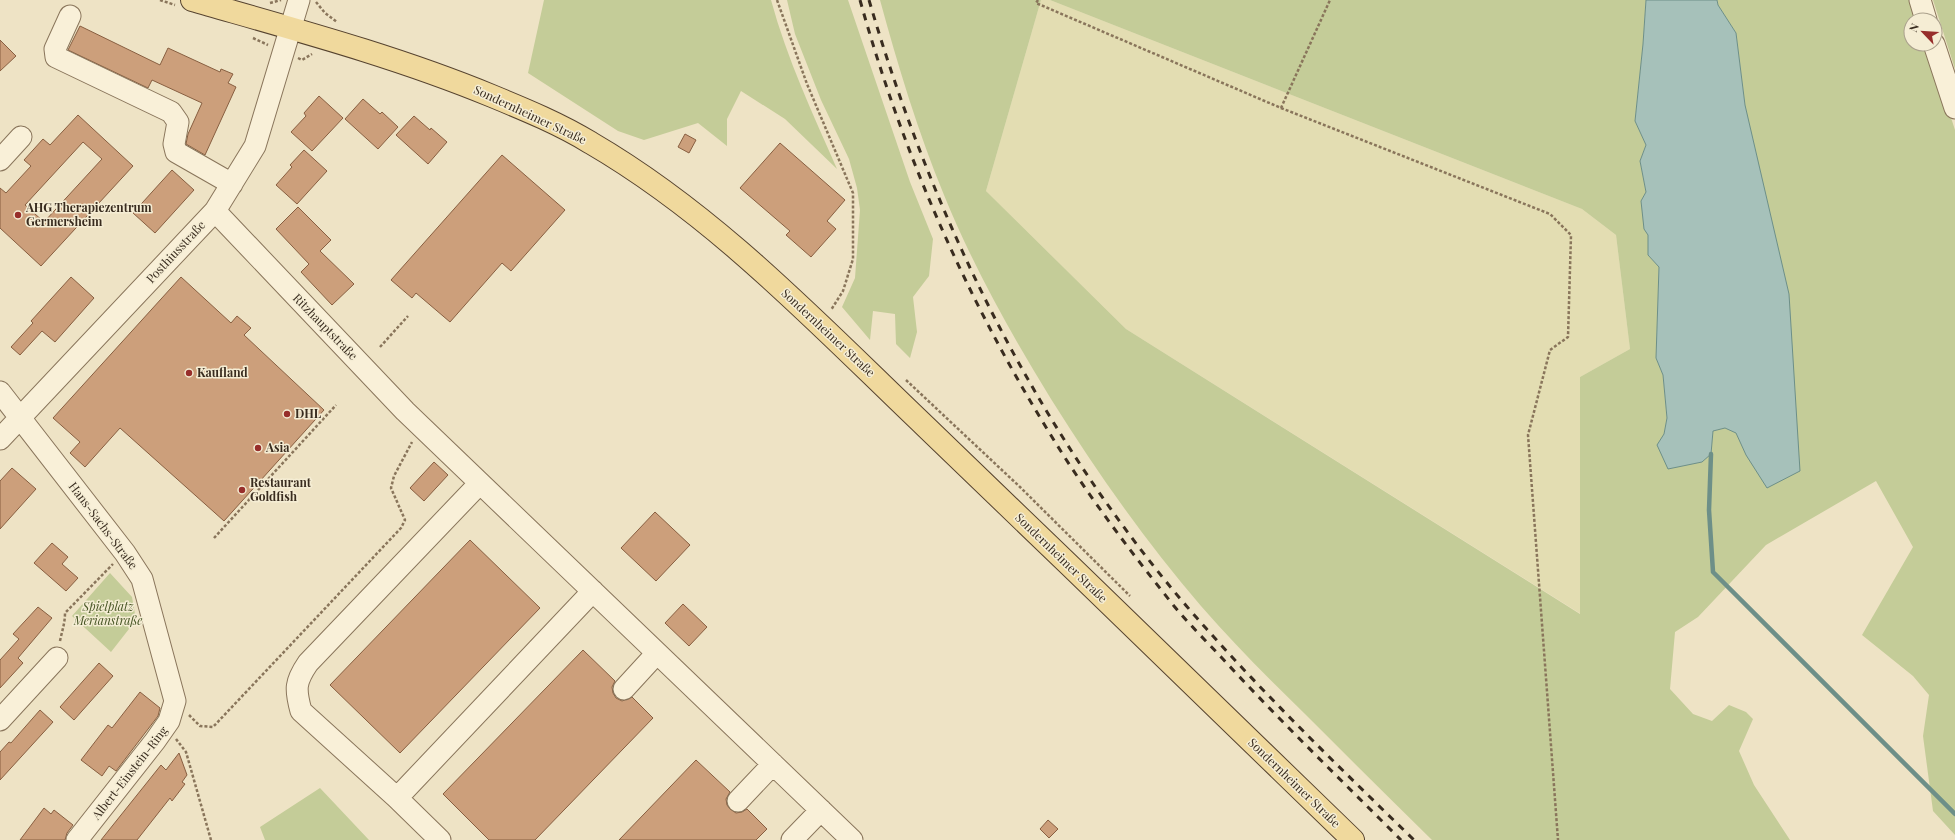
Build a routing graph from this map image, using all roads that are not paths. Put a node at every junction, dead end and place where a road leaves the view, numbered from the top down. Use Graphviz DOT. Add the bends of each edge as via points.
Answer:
graph roads {
  1 [pos="299,0"];
  2 [pos="1920,0"];
  3 [pos="187,4"];
  4 [pos="1924,12"];
  5 [pos="70,16"];
  6 [pos="291,28"];
  7 [pos="1937,52"];
  8 [pos="1955,108"];
  9 [pos="21,137"];
  10 [pos="0,160"];
  11 [pos="232,184"];
  12 [pos="215,211"];
  13 [pos="0,392"];
  14 [pos="19,418"];
  15 [pos="0,439"];
  16 [pos="480,483"];
  17 [pos="593,591"];
  18 [pos="657,653"];
  19 [pos="57,658"];
  20 [pos="624,690"];
  21 [pos="175,701"];
  22 [pos="0,720"];
  23 [pos="773,764"];
  24 [pos="397,798"];
  25 [pos="738,801"];
  26 [pos="821,810"];
  27 [pos="77,840"];
  28 [pos="440,840"];
  29 [pos="792,840"];
  30 [pos="852,840"];
  31 [pos="1353,840"];
  1 -- 6 [label="street, Posthiusstraße"];
  2 -- 4 [label="street"];
  3 -- 6 [label="main road, Sondernheimer Straße"];
  5 -- 11 [label="street" via="55,49 56,57 171,112 178,122 174,144 176,152"];
  6 -- 11 [label="street, Posthiusstraße" via="255,146"];
  6 -- 31 [label="main road, Sondernheimer Straße" via="452,79 537,116 590,142 678,199 723,235 820,325"];
  7 -- 8 [label="street"];
  9 -- 10 [label="street"];
  11 -- 12 [label="street, Posthiusstraße"];
  12 -- 14 [label="street, Posthiusstraße"];
  12 -- 16 [label="street, Ritzhauptstraße" via="420,425"];
  13 -- 14 [label="street, Hans-Sachs-Straße"];
  14 -- 15 [label="street, Posthiusstraße"];
  14 -- 21 [label="street, Hans-Sachs-Straße" via="125,553 142,579"];
  16 -- 17 [label="street, Ritzhauptstraße"];
  16 -- 24 [label="street" via="308,663 299,676 296,693 301,711"];
  17 -- 18 [label="street, Ritzhauptstraße"];
  17 -- 24 [label="street"];
  18 -- 20 [label="street"];
  18 -- 23 [label="street, Ritzhauptstraße"];
  19 -- 22 [label="street"];
  21 -- 27 [label="street, Albert-Einstein-Ring" via="164,729"];
  23 -- 25 [label="street"];
  23 -- 26 [label="street, Ritzhauptstraße"];
  24 -- 28 [label="street"];
  26 -- 29 [label="street"];
  26 -- 30 [label="street, Ritzhauptstraße"];
}
